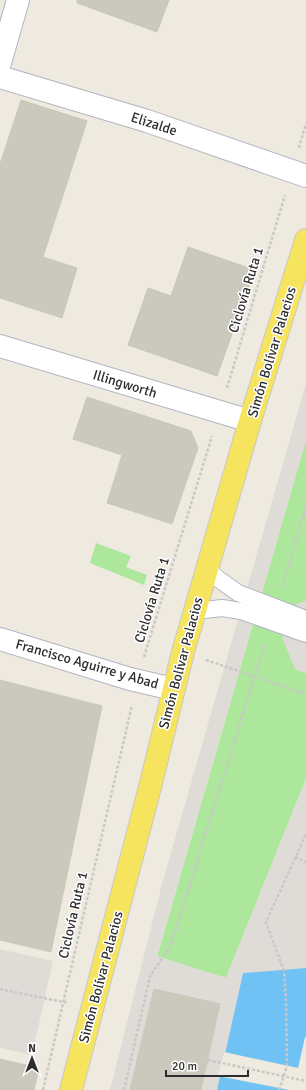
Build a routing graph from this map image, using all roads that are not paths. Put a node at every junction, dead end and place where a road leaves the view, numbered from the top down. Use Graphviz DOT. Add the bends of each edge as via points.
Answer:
graph roads {
  1 [pos="18,0"];
  2 [pos="0,62"];
  3 [pos="0,77"];
  4 [pos="299,174"];
  5 [pos="306,240"];
  6 [pos="0,346"];
  7 [pos="250,422"];
  8 [pos="207,568"];
  9 [pos="195,611"];
  10 [pos="273,614"];
  11 [pos="306,618"];
  12 [pos="306,634"];
  13 [pos="0,639"];
  14 [pos="173,689"];
  15 [pos="71,1090"];
  1 -- 2 [label="street"];
  3 -- 4 [label="street, Elizalde" via="147,121"];
  5 -- 7 [label="main road, Simón Bolívar Palacios"];
  6 -- 7 [label="street, Illingworth"];
  7 -- 8 [label="main road, Simón Bolívar Palacios"];
  8 -- 9 [label="main road, Simón Bolívar Palacios"];
  8 -- 10 [label="lane" via="238,593"];
  9 -- 10 [label="lane" via="211,608"];
  9 -- 14 [label="main road, Simón Bolívar Palacios"];
  10 -- 11 [label="lane"];
  10 -- 12 [label="lane"];
  13 -- 14 [label="street, Francisco Aguirre y Abad"];
  14 -- 15 [label="main road, Simón Bolívar Palacios"];
}
